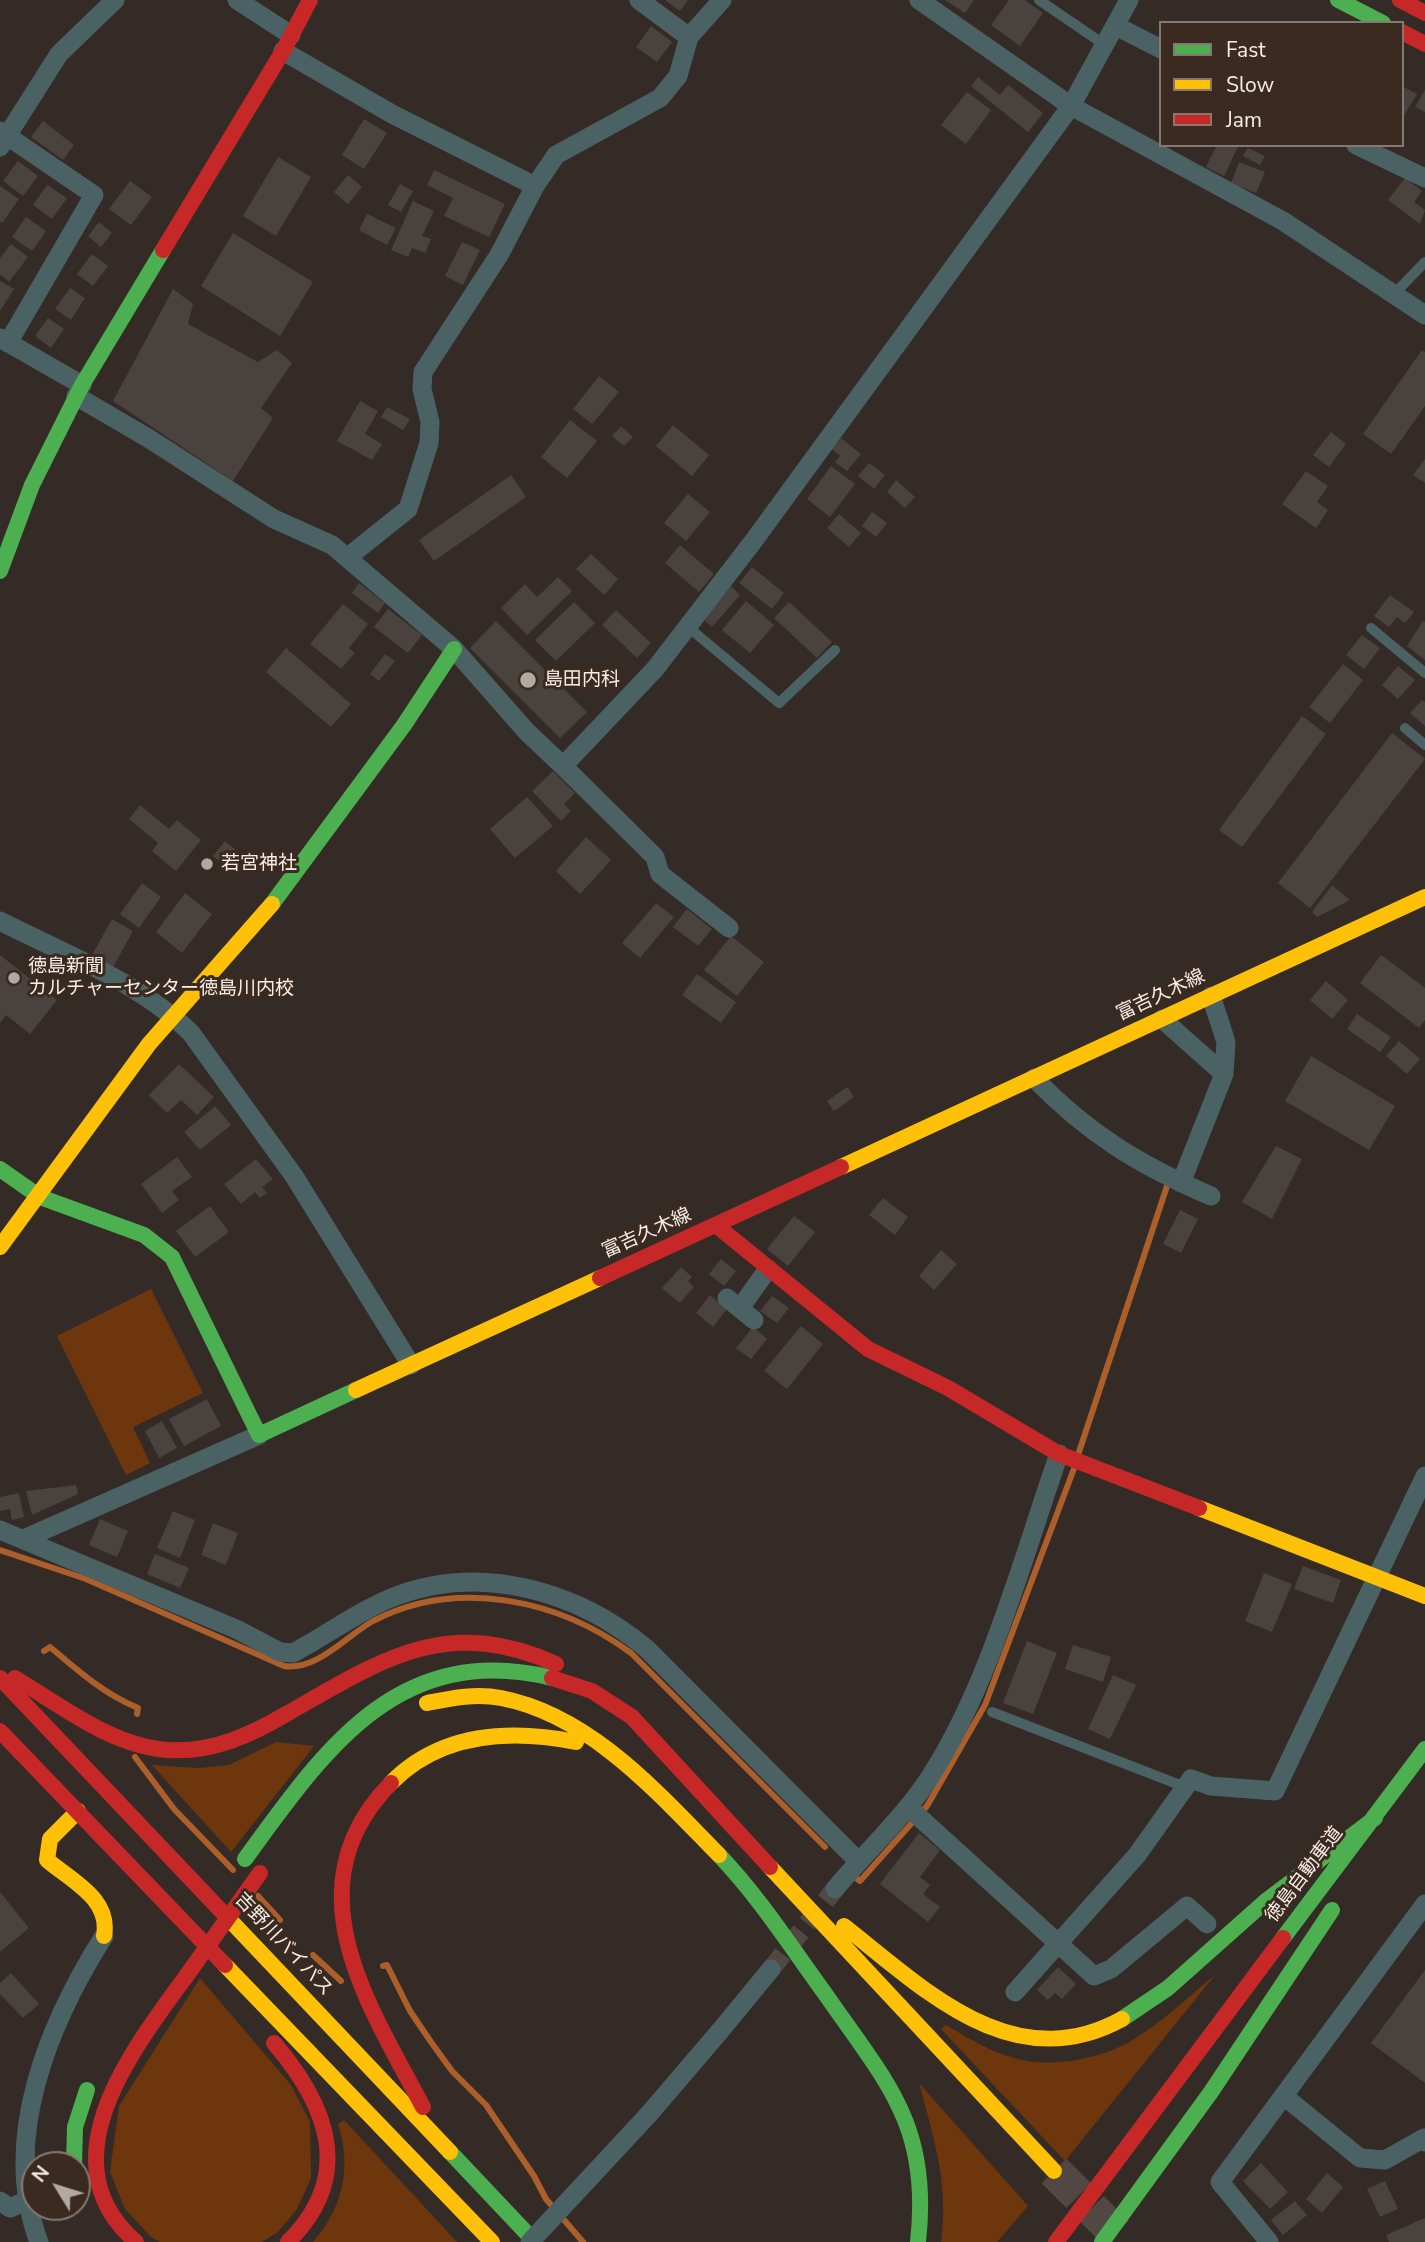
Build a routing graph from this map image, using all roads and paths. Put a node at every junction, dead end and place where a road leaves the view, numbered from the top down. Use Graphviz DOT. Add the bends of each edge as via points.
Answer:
graph roads {
  1 [pos="115,0"];
  2 [pos="237,0"];
  3 [pos="310,0"];
  4 [pos="639,0"];
  5 [pos="722,0"];
  6 [pos="919,0"];
  7 [pos="1040,0"];
  8 [pos="1129,0"];
  9 [pos="1338,0"];
  10 [pos="1400,0"];
  11 [pos="1425,13"];
  12 [pos="1379,21"];
  13 [pos="1116,26"];
  14 [pos="1404,33"];
  15 [pos="689,37"];
  16 [pos="287,43"];
  17 [pos="1425,44"];
  18 [pos="1105,46"];
  19 [pos="1159,48"];
  20 [pos="1071,106"];
  21 [pos="2,137"];
  22 [pos="1361,147"];
  23 [pos="1424,174"];
  24 [pos="535,186"];
  25 [pos="1425,262"];
  26 [pos="1395,293"];
  27 [pos="1425,315"];
  28 [pos="4,341"];
  29 [pos="79,390"];
  30 [pos="348,557"];
  31 [pos="2,558"];
  32 [pos="688,627"];
  33 [pos="1371,628"];
  34 [pos="454,649"];
  35 [pos="835,650"];
  36 [pos="1425,673"];
  37 [pos="1405,728"];
  38 [pos="1425,745"];
  39 [pos="563,766"];
  40 [pos="1425,897"];
  41 [pos="0,921"];
  42 [pos="729,928"];
  43 [pos="1211,996"];
  44 [pos="173,1016"];
  45 [pos="1162,1019"];
  46 [pos="1224,1074"];
  47 [pos="1034,1078"];
  48 [pos="0,1169"];
  49 [pos="1181,1183"];
  50 [pos="37,1196"];
  51 [pos="1211,1196"];
  52 [pos="716,1226"];
  53 [pos="0,1247"];
  54 [pos="768,1269"];
  55 [pos="740,1309"];
  56 [pos="411,1365"];
  57 [pos="259,1435"];
  58 [pos="1070,1459"];
  59 [pos="1425,1476"];
  60 [pos="0,1530"];
  61 [pos="26,1538"];
  62 [pos="1379,1578"];
  63 [pos="1425,1596"];
  64 [pos="0,1669"];
  65 [pos="0,1678"];
  66 [pos="590,1688"];
  67 [pos="411,1710"];
  68 [pos="992,1712"];
  69 [pos="0,1731"];
  70 [pos="1425,1749"];
  71 [pos="616,1755"];
  72 [pos="1425,1771"];
  73 [pos="1185,1787"];
  74 [pos="78,1811"];
  75 [pos="916,1815"];
  76 [pos="1381,1823"];
  77 [pos="858,1861"];
  78 [pos="241,1865"];
  79 [pos="264,1868"];
  80 [pos="777,1876"];
  81 [pos="835,1889"];
  82 [pos="221,1893"];
  83 [pos="1341,1897"];
  84 [pos="1425,1904"];
  85 [pos="763,1905"];
  86 [pos="1207,1924"];
  87 [pos="104,1936"];
  88 [pos="1060,1942"];
  89 [pos="181,1949"];
  90 [pos="826,1967"];
  91 [pos="771,1969"];
  92 [pos="233,1971"];
  93 [pos="1015,1992"];
  94 [pos="95,2071"];
  95 [pos="1284,2097"];
  96 [pos="1425,2142"];
  97 [pos="441,2143"];
  98 [pos="72,2151"];
  99 [pos="1054,2171"];
  100 [pos="8,2207"];
  101 [pos="1050,2237"];
  102 [pos="39,2242"];
  103 [pos="136,2242"];
  104 [pos="288,2242"];
  105 [pos="492,2242"];
  106 [pos="530,2242"];
  107 [pos="536,2242"];
  108 [pos="918,2242"];
  109 [pos="1102,2242"];
  110 [pos="1269,2242"];
  1 -- 21 [label="street" via="59,54"];
  2 -- 16 [label="street"];
  3 -- 16 [label="main road"];
  4 -- 15 [label="street"];
  5 -- 15 [label="street"];
  6 -- 20 [label="street"];
  7 -- 18 [label="lane"];
  8 -- 13 [label="street"];
  9 -- 12 [label="main road"];
  10 -- 11 [label="main road"];
  13 -- 18 [label="street"];
  13 -- 19 [label="street"];
  14 -- 17 [label="main road"];
  15 -- 24 [label="street" via="678,76 660,98 556,155"];
  16 -- 24 [label="street" via="392,114"];
  16 -- 29 [label="main road"];
  18 -- 20 [label="street"];
  20 -- 26 [label="street" via="1283,221"];
  20 -- 32 [label="street"];
  21 -- 28 [label="street" via="94,195"];
  22 -- 23 [label="street"];
  24 -- 30 [label="street" via="499,255 423,372 429,443 408,509"];
  25 -- 26 [label="lane"];
  26 -- 27 [label="street"];
  28 -- 29 [label="street"];
  29 -- 30 [label="street" via="274,519"];
  29 -- 31 [label="main road"];
  30 -- 34 [label="street"];
  32 -- 35 [label="lane" via="779,703"];
  32 -- 39 [label="street" via="655,669"];
  33 -- 36 [label="lane"];
  34 -- 39 [label="street"];
  34 -- 44 [label="main road" via="404,725 258,922"];
  37 -- 38 [label="lane"];
  39 -- 42 [label="street" via="655,857 660,874"];
  40 -- 43 [label="main road, 富吉久木線"];
  41 -- 44 [label="street" via="129,986"];
  43 -- 45 [label="main road, 富吉久木線"];
  43 -- 46 [label="street" via="1226,1042"];
  44 -- 50 [label="main road"];
  44 -- 56 [label="street" via="191,1033 294,1176"];
  45 -- 46 [label="street"];
  45 -- 47 [label="main road, 富吉久木線"];
  46 -- 49 [label="street"];
  47 -- 49 [label="street" via="1069,1115 1153,1171"];
  47 -- 52 [label="main road, 富吉久木線"];
  48 -- 50 [label="main road"];
  49 -- 51 [label="street"];
  50 -- 53 [label="main road"];
  50 -- 57 [label="main road" via="160,1243 172,1257"];
  52 -- 54 [label="main road"];
  52 -- 56 [label="main road, 富吉久木線"];
  54 -- 55 [label="street"];
  54 -- 58 [label="main road" via="868,1349 948,1388"];
  56 -- 57 [label="main road, 富吉久木線"];
  57 -- 61 [label="street"];
  58 -- 62 [label="main road"];
  58 -- 75 [label="street" via="960,1725"];
  59 -- 62 [label="street"];
  60 -- 61 [label="street"];
  61 -- 77 [label="street" via="281,1652 293,1653 379,1604 419,1590 476,1583 555,1595 614,1624 647,1649"];
  62 -- 63 [label="main road"];
  62 -- 73 [label="street" via="1275,1791 1211,1786 1191,1779"];
  64 -- 66 [label="main road" via="95,1725 166,1750 202,1750 244,1739 387,1660 456,1642 497,1641 537,1653"];
  65 -- 97 [label="main road, 吉野川バイパス"];
  66 -- 78 [label="main road" via="494,1670 437,1678 408,1688 371,1710 337,1740"];
  66 -- 80 [label="main road" via="627,1713"];
  67 -- 71 [label="main road" via="441,1699 496,1696 557,1717"];
  68 -- 73 [label="lane"];
  69 -- 74 [label="main road"];
  70 -- 76 [label="main road, 徳島自動車道"];
  71 -- 85 [label="main road"];
  71 -- 97 [label="main road" via="540,1735 494,1734 441,1749 414,1763 374,1797 359,1820 344,1868 343,1931 366,1994"];
  72 -- 76 [label="main road"];
  73 -- 88 [label="street" via="1137,1855"];
  74 -- 87 [label="main road" via="46,1844 45,1851 47,1860 104,1909 108,1927"];
  74 -- 92 [label="main road"];
  75 -- 77 [label="street"];
  75 -- 88 [label="street"];
  76 -- 80 [label="main road" via="1252,1912 1133,2016 1068,2039 996,2031 961,2013"];
  76 -- 101 [label="main road, 徳島自動車道"];
  77 -- 81 [label="street"];
  79 -- 103 [label="main road, bridge" via="127,2061 99,2123 97,2177 105,2206 119,2229"];
  80 -- 99 [label="main road"];
  82 -- 89 [label="main road"];
  83 -- 109 [label="main road" via="1211,2092"];
  84 -- 95 [label="street"];
  85 -- 90 [label="main road"];
  85 -- 108 [label="main road" via="899,2102 914,2143 921,2185"];
  86 -- 88 [label="street" via="1187,1906 1111,1969 1094,1976"];
  87 -- 100 [label="street" via="64,1999 31,2075"];
  88 -- 93 [label="street"];
  91 -- 106 [label="street, bridge" via="649,2115"];
  92 -- 104 [label="main road" via="272,2040 311,2091 324,2126 329,2160 326,2189 316,2211"];
  92 -- 105 [label="main road"];
  94 -- 98 [label="main road" via="77,2113"];
  95 -- 96 [label="street" via="1360,2158 1385,2160 1424,2138"];
  95 -- 110 [label="street" via="1220,2182"];
  97 -- 107 [label="main road, 吉野川バイパス"];
  100 -- 102 [label="street"];
}
